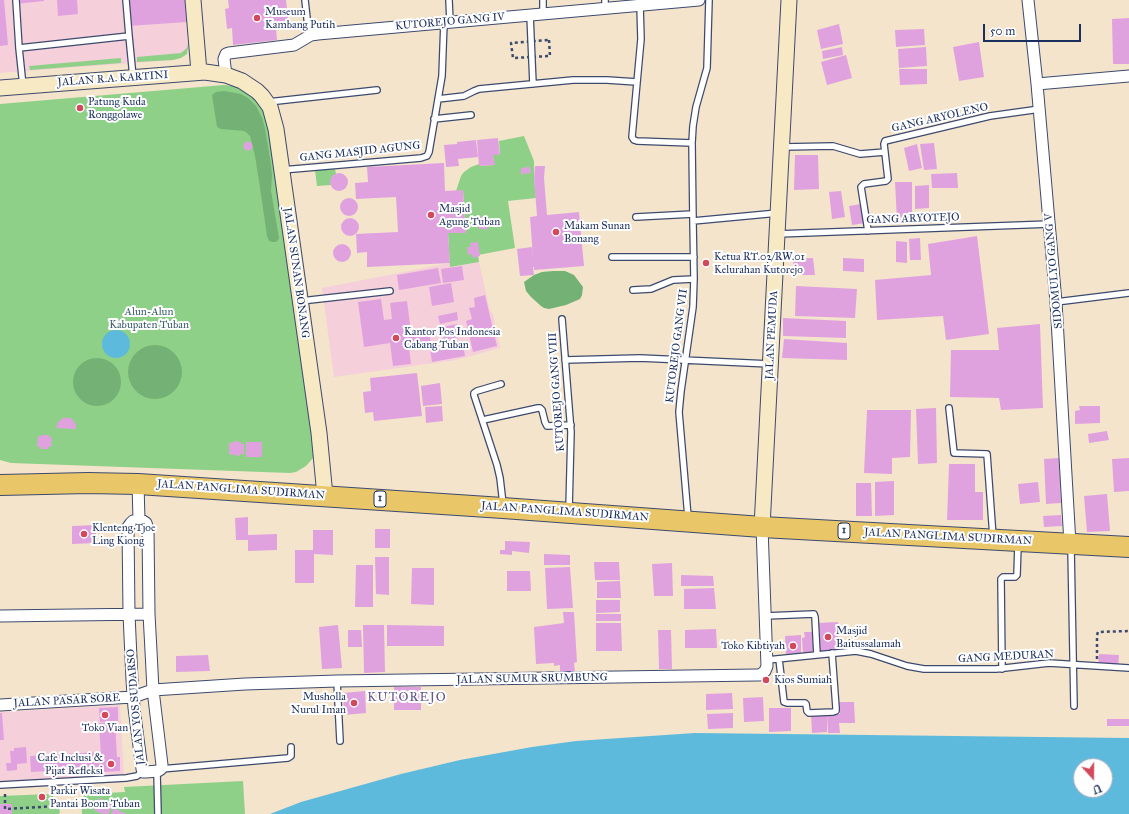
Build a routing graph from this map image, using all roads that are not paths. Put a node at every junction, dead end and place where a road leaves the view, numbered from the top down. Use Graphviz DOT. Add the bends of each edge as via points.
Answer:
graph roads {
  1 [pos="16,0"];
  2 [pos="126,0"];
  3 [pos="193,0"];
  4 [pos="305,0"];
  5 [pos="449,0"];
  6 [pos="543,0"];
  7 [pos="699,0"];
  8 [pos="709,0"];
  9 [pos="789,0"];
  10 [pos="1028,0"];
  11 [pos="605,4"];
  12 [pos="640,5"];
  13 [pos="543,14"];
  14 [pos="530,15"];
  15 [pos="447,22"];
  16 [pos="129,36"];
  17 [pos="309,36"];
  18 [pos="19,48"];
  19 [pos="199,72"];
  20 [pos="226,75"];
  21 [pos="1129,76"];
  22 [pos="133,78"];
  23 [pos="637,82"];
  24 [pos="533,84"];
  25 [pos="1037,84"];
  26 [pos="23,86"];
  27 [pos="0,88"];
  28 [pos="377,90"];
  29 [pos="438,99"];
  30 [pos="267,102"];
  31 [pos="1040,109"];
  32 [pos="471,115"];
  33 [pos="434,119"];
  34 [pos="692,143"];
  35 [pos="782,147"];
  36 [pos="886,152"];
  37 [pos="282,170"];
  38 [pos="778,213"];
  39 [pos="693,214"];
  40 [pos="636,217"];
  41 [pos="693,221"];
  42 [pos="1050,224"];
  43 [pos="868,231"];
  44 [pos="777,234"];
  45 [pos="612,257"];
  46 [pos="694,257"];
  47 [pos="694,279"];
  48 [pos="633,290"];
  49 [pos="390,291"];
  50 [pos="1129,293"];
  51 [pos="300,301"];
  52 [pos="1056,302"];
  53 [pos="562,319"];
  54 [pos="566,360"];
  55 [pos="685,360"];
  56 [pos="770,364"];
  57 [pos="501,384"];
  58 [pos="949,408"];
  59 [pos="483,420"];
  60 [pos="571,425"];
  61 [pos="138,484"];
  62 [pos="0,485"];
  63 [pos="325,496"];
  64 [pos="503,508"];
  65 [pos="569,512"];
  66 [pos="139,520"];
  67 [pos="689,522"];
  68 [pos="762,527"];
  69 [pos="993,539"];
  70 [pos="1018,540"];
  71 [pos="1070,544"];
  72 [pos="1129,547"];
  73 [pos="129,614"];
  74 [pos="149,614"];
  75 [pos="0,616"];
  76 [pos="765,616"];
  77 [pos="832,653"];
  78 [pos="817,655"];
  79 [pos="779,659"];
  80 [pos="767,660"];
  81 [pos="1073,665"];
  82 [pos="1129,668"];
  83 [pos="1002,669"];
  84 [pos="337,681"];
  85 [pos="153,690"];
  86 [pos="133,697"];
  87 [pos="0,705"];
  88 [pos="1074,706"];
  89 [pos="340,741"];
  90 [pos="291,747"];
  91 [pos="143,771"];
  92 [pos="159,771"];
  93 [pos="0,785"];
  94 [pos="158,814"];
  1 -- 18 [label="lane"];
  2 -- 16 [label="lane"];
  3 -- 19 [label="street"];
  4 -- 17 [label="lane"];
  5 -- 15 [label="lane"];
  6 -- 13 [label="lane"];
  7 -- 12 [label="street, KUTOREJO GANG IV"];
  8 -- 34 [label="lane, KUTOREJO GANG VII" via="707,68 696,108"];
  9 -- 35 [label="street, JALAN PEMUDA"];
  10 -- 25 [label="street, SIDOMULYO GANG V"];
  11 -- 12 [label="street, KUTOREJO GANG IV"];
  11 -- 13 [label="street, KUTOREJO GANG IV"];
  12 -- 23 [label="lane" via="641,39"];
  13 -- 14 [label="street, KUTOREJO GANG IV"];
  14 -- 15 [label="street, KUTOREJO GANG IV"];
  14 -- 24 [label="lane"];
  15 -- 17 [label="street, KUTOREJO GANG IV"];
  15 -- 29 [label="lane"];
  16 -- 18 [label="lane"];
  16 -- 22 [label="lane"];
  17 -- 20 [label="street, KUTOREJO GANG IV" via="294,45 226,54"];
  18 -- 26 [label="lane"];
  19 -- 20 [label="street, JALAN R.A. KARTINI"];
  19 -- 22 [label="street, JALAN R.A. KARTINI"];
  20 -- 30 [label="street, JALAN SUNAN BONANG" via="250,86"];
  21 -- 25 [label="street"];
  22 -- 26 [label="street, JALAN R.A. KARTINI"];
  23 -- 24 [label="lane" via="573,80"];
  23 -- 34 [label="lane" via="632,137 634,140"];
  24 -- 29 [label="lane" via="479,89 464,96"];
  25 -- 31 [label="street, SIDOMULYO GANG V"];
  26 -- 27 [label="street, JALAN R.A. KARTINI"];
  28 -- 30 [label="lane"];
  29 -- 33 [label="lane"];
  30 -- 37 [label="street, JALAN SUNAN BONANG" via="274,120"];
  31 -- 36 [label="lane, GANG ARYOLENO" via="990,116 888,140 884,142"];
  31 -- 42 [label="street, SIDOMULYO GANG V"];
  32 -- 33 [label="lane"];
  33 -- 37 [label="lane, GANG MASJID AGUNG" via="427,156"];
  34 -- 39 [label="lane, KUTOREJO GANG VII"];
  35 -- 36 [label="lane" via="833,146 860,154"];
  35 -- 38 [label="street, JALAN PEMUDA"];
  36 -- 43 [label="lane" via="888,180 864,184 861,187"];
  37 -- 51 [label="street, JALAN SUNAN BONANG"];
  38 -- 41 [label="lane"];
  38 -- 44 [label="street, JALAN PEMUDA"];
  39 -- 40 [label="lane"];
  39 -- 41 [label="lane, KUTOREJO GANG VII"];
  41 -- 46 [label="lane, KUTOREJO GANG VII"];
  42 -- 43 [label="lane, GANG ARYOTEJO"];
  42 -- 52 [label="street, SIDOMULYO GANG V"];
  43 -- 44 [label="lane, GANG ARYOTEJO"];
  44 -- 56 [label="street, JALAN PEMUDA"];
  45 -- 46 [label="lane"];
  46 -- 47 [label="lane, KUTOREJO GANG VII"];
  47 -- 48 [label="lane" via="673,280 651,289"];
  47 -- 55 [label="lane, KUTOREJO GANG VII"];
  49 -- 51 [label="lane"];
  50 -- 52 [label="lane"];
  51 -- 63 [label="street, JALAN SUNAN BONANG"];
  52 -- 71 [label="street, SIDOMULYO GANG V"];
  53 -- 54 [label="lane, KUTOREJO GANG VIII"];
  54 -- 55 [label="lane"];
  54 -- 60 [label="lane, KUTOREJO GANG VIII"];
  55 -- 56 [label="lane"];
  55 -- 67 [label="lane, KUTOREJO GANG VII" via="680,412"];
  56 -- 68 [label="street, JALAN PEMUDA"];
  57 -- 59 [label="lane" via="474,393"];
  58 -- 69 [label="lane" via="954,453 988,454"];
  59 -- 60 [label="lane" via="540,408 548,426"];
  59 -- 64 [label="lane" via="499,472"];
  60 -- 65 [label="lane, KUTOREJO GANG VIII"];
  61 -- 62 [label="highway, JALAN PANGLIMA SUDIRMAN / 1"];
  61 -- 63 [label="highway, JALAN PANGLIMA SUDIRMAN / 1"];
  61 -- 66 [label="street, JALAN YOS SUDARSO"];
  63 -- 64 [label="highway, JALAN PANGLIMA SUDIRMAN / 1"];
  64 -- 65 [label="highway, JALAN PANGLIMA SUDIRMAN / 1"];
  65 -- 67 [label="highway, JALAN PANGLIMA SUDIRMAN / 1"];
  66 -- 73 [label="street, JALAN YOS SUDARSO" via="133,521 128,527"];
  66 -- 74 [label="street, JALAN YOS SUDARSO" via="146,523 148,529"];
  67 -- 68 [label="highway, JALAN PANGLIMA SUDIRMAN / 1"];
  68 -- 69 [label="highway, JALAN PANGLIMA SUDIRMAN / 1"];
  68 -- 76 [label="street"];
  69 -- 70 [label="highway, JALAN PANGLIMA SUDIRMAN / 1"];
  70 -- 71 [label="highway, JALAN PANGLIMA SUDIRMAN / 1"];
  70 -- 83 [label="lane" via="1017,576 1001,579"];
  71 -- 72 [label="highway, JALAN PANGLIMA SUDIRMAN / 1"];
  71 -- 81 [label="lane"];
  73 -- 74 [label="street"];
  73 -- 75 [label="street"];
  73 -- 86 [label="street, JALAN YOS SUDARSO"];
  74 -- 85 [label="street, JALAN YOS SUDARSO"];
  76 -- 78 [label="lane" via="814,614"];
  76 -- 80 [label="street"];
  77 -- 78 [label="lane, GANG MEDURAN"];
  77 -- 79 [label="lane" via="836,708 833,712 810,713 805,703 784,702"];
  77 -- 83 [label="lane, GANG MEDURAN" via="866,653 924,669"];
  78 -- 79 [label="lane, GANG MEDURAN"];
  79 -- 80 [label="lane, GANG MEDURAN"];
  80 -- 84 [label="street, JALAN SUMUR SRUMBUNG" via="765,671 755,676"];
  81 -- 82 [label="lane, GANG MEDURAN"];
  81 -- 83 [label="lane, GANG MEDURAN" via="1044,664"];
  81 -- 88 [label="lane"];
  84 -- 85 [label="street, JALAN SUMUR SRUMBUNG"];
  84 -- 89 [label="lane"];
  85 -- 86 [label="street, JALAN PASAR SORE"];
  85 -- 92 [label="street, JALAN YOS SUDARSO" via="162,762"];
  86 -- 87 [label="street, JALAN PASAR SORE"];
  86 -- 91 [label="street, JALAN YOS SUDARSO"];
  90 -- 92 [label="lane" via="291,756 288,758"];
  91 -- 92 [label="street, JALAN YOS SUDARSO"];
  91 -- 93 [label="lane" via="126,778"];
  92 -- 94 [label="lane"];
}
